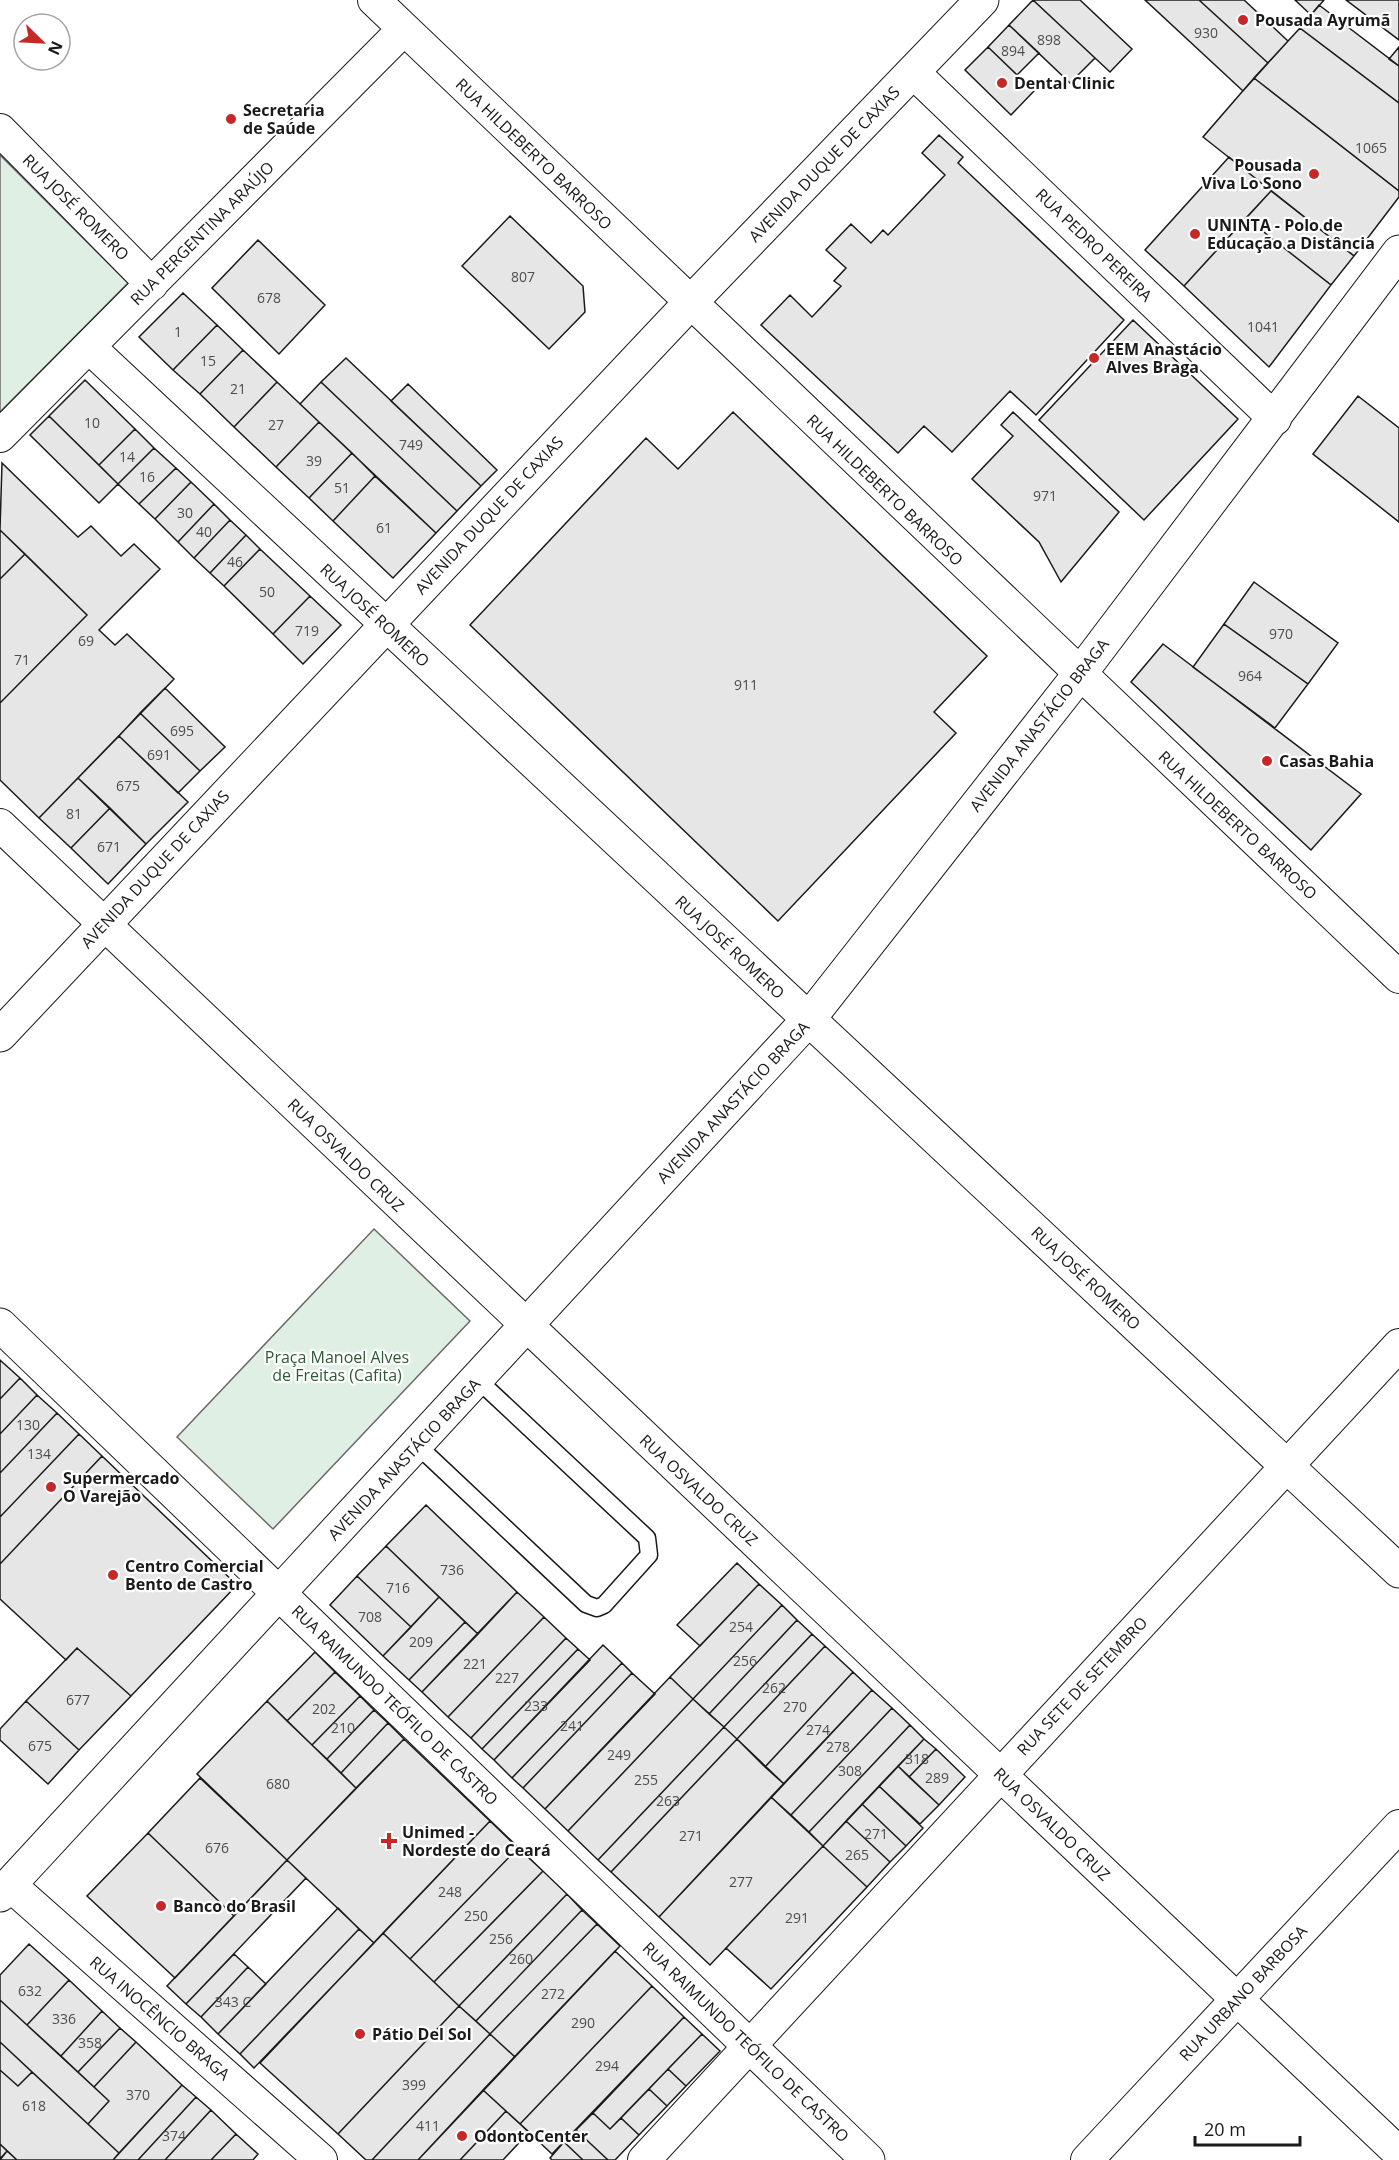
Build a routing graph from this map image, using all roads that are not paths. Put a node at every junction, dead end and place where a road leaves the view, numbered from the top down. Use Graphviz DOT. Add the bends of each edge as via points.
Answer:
graph roads {
  1 [pos="374,0"];
  2 [pos="982,0"];
  3 [pos="404,29"];
  4 [pos="913,72"];
  5 [pos="0,130"];
  6 [pos="1399,252"];
  7 [pos="152,284"];
  8 [pos="690,303"];
  9 [pos="89,347"];
  10 [pos="1275,419"];
  11 [pos="0,436"];
  12 [pos="386,624"];
  13 [pos="1079,675"];
  14 [pos="0,825"];
  15 [pos="103,924"];
  16 [pos="1399,977"];
  17 [pos="808,1020"];
  18 [pos="0,1035"];
  19 [pos="0,1325"];
  20 [pos="526,1326"];
  21 [pos="1399,1345"];
  22 [pos="477,1379"];
  23 [pos="417,1445"];
  24 [pos="1287,1466"];
  25 [pos="1399,1570"];
  26 [pos="280,1594"];
  27 [pos="1000,1775"];
  28 [pos="1399,1826"];
  29 [pos="3,1886"];
  30 [pos="1236,1999"];
  31 [pos="749,2046"];
  32 [pos="1399,2152"];
  33 [pos="321,2160"];
  34 [pos="644,2160"];
  35 [pos="868,2160"];
  36 [pos="1087,2160"];
  1 -- 3 [label="street, RUA HILDEBERTO BARROSO"];
  2 -- 4 [label="main road, AVENIDA DUQUE DE CAXIAS"];
  3 -- 7 [label="street, RUA PERGENTINA ARAÚJO"];
  3 -- 8 [label="street, RUA HILDEBERTO BARROSO"];
  4 -- 8 [label="main road, AVENIDA DUQUE DE CAXIAS"];
  4 -- 10 [label="street, RUA PEDRO PEREIRA"];
  5 -- 7 [label="street, RUA JOSÉ ROMERO"];
  6 -- 10 [label="main road, AVENIDA ANASTÁCIO BRAGA"];
  7 -- 9 [label="street, RUA PERGENTINA ARAÚJO"];
  8 -- 12 [label="main road, AVENIDA DUQUE DE CAXIAS"];
  8 -- 13 [label="street, RUA HILDEBERTO BARROSO"];
  9 -- 11 [label="street, RUA PERGENTINA ARAÚJO"];
  9 -- 12 [label="street, RUA JOSÉ ROMERO"];
  10 -- 13 [label="main road, AVENIDA ANASTÁCIO BRAGA"];
  12 -- 15 [label="main road, AVENIDA DUQUE DE CAXIAS"];
  12 -- 17 [label="main road, RUA JOSÉ ROMERO"];
  13 -- 16 [label="street, RUA HILDEBERTO BARROSO"];
  13 -- 17 [label="main road, AVENIDA ANASTÁCIO BRAGA"];
  14 -- 15 [label="street, RUA OSVALDO CRUZ"];
  15 -- 18 [label="main road, AVENIDA DUQUE DE CAXIAS"];
  15 -- 20 [label="street, RUA OSVALDO CRUZ"];
  17 -- 20 [label="main road, AVENIDA ANASTÁCIO BRAGA"];
  17 -- 24 [label="main road, RUA JOSÉ ROMERO"];
  19 -- 26 [label="main road, RUA RAIMUNDO TEÓFILO DE CASTRO"];
  20 -- 22 [label="main road, AVENIDA ANASTÁCIO BRAGA"];
  20 -- 27 [label="street, RUA OSVALDO CRUZ"];
  21 -- 24 [label="street, RUA SETE DE SETEMBRO"];
  22 -- 23 [label="main road, AVENIDA ANASTÁCIO BRAGA"];
  22 -- 23 [label="lane" via="646,1538 649,1555 604,1605 597,1608 586,1604"];
  23 -- 26 [label="main road, AVENIDA ANASTÁCIO BRAGA"];
  24 -- 25 [label="main road, RUA JOSÉ ROMERO"];
  24 -- 27 [label="street, RUA SETE DE SETEMBRO"];
  26 -- 29 [label="main road, AVENIDA ANASTÁCIO BRAGA"];
  26 -- 31 [label="main road, RUA RAIMUNDO TEÓFILO DE CASTRO"];
  27 -- 30 [label="street, RUA OSVALDO CRUZ"];
  27 -- 31 [label="street, RUA SETE DE SETEMBRO"];
  28 -- 30 [label="street, RUA URBANO BARBOSA"];
  29 -- 33 [label="street, RUA INOCÊNCIO BRAGA"];
  30 -- 32 [label="street, RUA OSVALDO CRUZ"];
  30 -- 36 [label="street, RUA URBANO BARBOSA"];
  31 -- 34 [label="street, RUA SETE DE SETEMBRO"];
  31 -- 35 [label="main road, RUA RAIMUNDO TEÓFILO DE CASTRO"];
}
